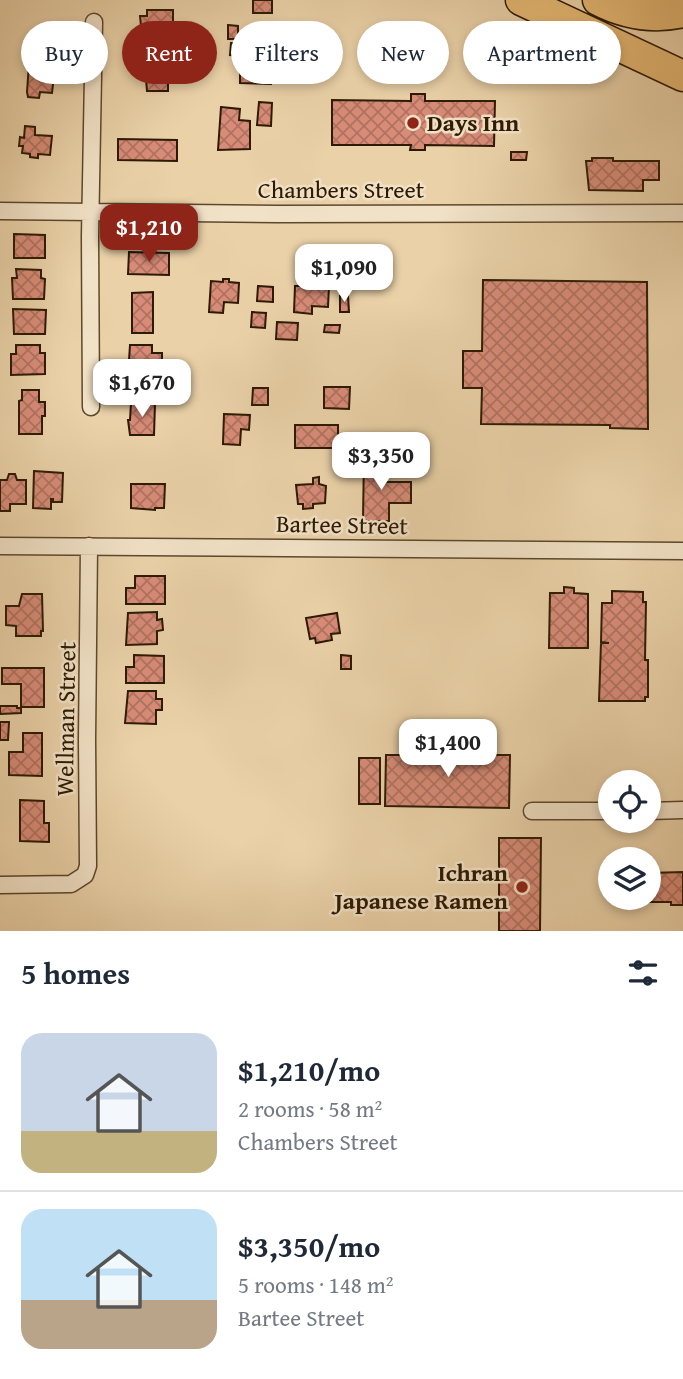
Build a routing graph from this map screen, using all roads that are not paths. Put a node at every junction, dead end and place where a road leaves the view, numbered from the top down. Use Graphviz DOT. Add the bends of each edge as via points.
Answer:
graph roads {
  1 [pos="521,0"];
  2 [pos="598,0"];
  3 [pos="683,12"];
  4 [pos="683,76"];
  5 [pos="93,84"];
  6 [pos="0,211"];
  7 [pos="90,212"];
  8 [pos="683,213"];
  9 [pos="91,407"];
  10 [pos="0,546"];
  11 [pos="89,546"];
  12 [pos="683,551"];
  13 [pos="683,810"];
  14 [pos="532,811"];
  15 [pos="598,811"];
  16 [pos="661,811"];
  17 [pos="0,885"];
  1 -- 4 [label="highway"];
  2 -- 3 [label="highway" via="631,13"];
  5 -- 7 [label="street"];
  6 -- 7 [label="street, Chambers Street"];
  7 -- 8 [label="street, Chambers Street"];
  7 -- 9 [label="street"];
  10 -- 11 [label="street, Bartee Street"];
  11 -- 12 [label="street, Bartee Street"];
  11 -- 17 [label="street, Wellman Street" via="88,866 85,875 71,884"];
  13 -- 16 [label="street"];
  14 -- 15 [label="street"];
}
